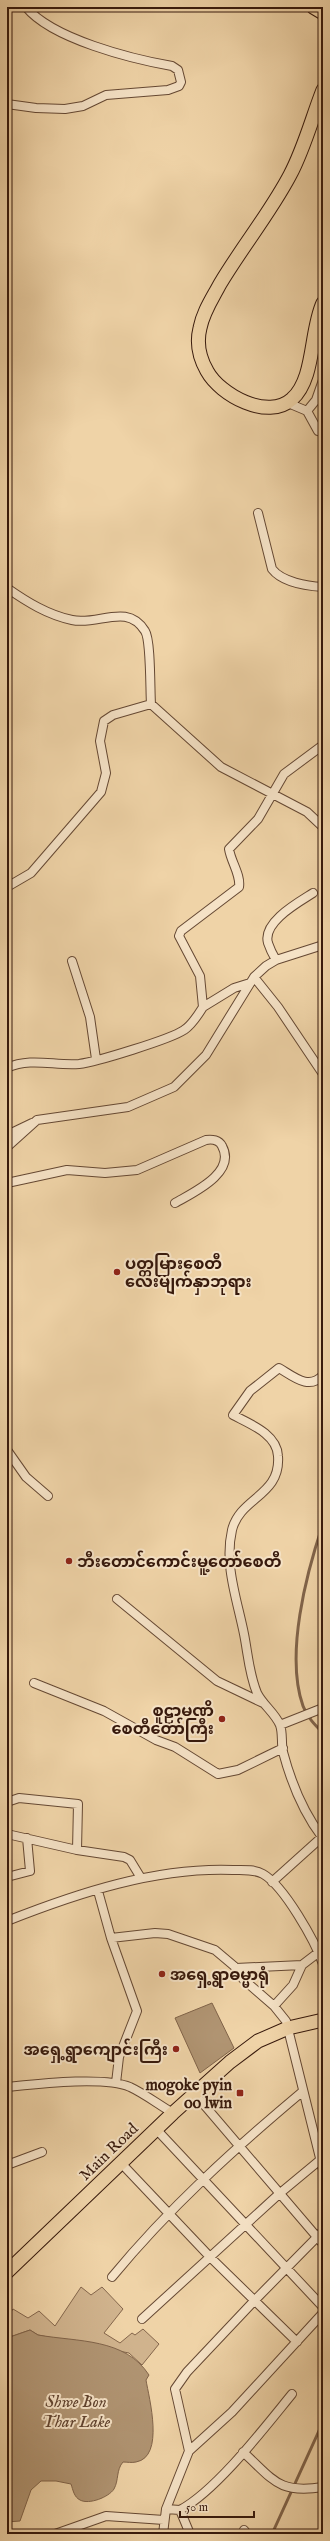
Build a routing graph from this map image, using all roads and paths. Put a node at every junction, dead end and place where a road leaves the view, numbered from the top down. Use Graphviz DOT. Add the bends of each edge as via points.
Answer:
graph roads {
  1 [pos="26,7"];
  2 [pos="313,7"];
  3 [pos="323,13"];
  4 [pos="323,90"];
  5 [pos="7,104"];
  6 [pos="323,303"];
  7 [pos="323,380"];
  8 [pos="288,402"];
  9 [pos="307,412"];
  10 [pos="323,432"];
  11 [pos="258,513"];
  12 [pos="323,587"];
  13 [pos="7,588"];
  14 [pos="151,704"];
  15 [pos="323,745"];
  16 [pos="272,793"];
  17 [pos="323,827"];
  18 [pos="7,886"];
  19 [pos="313,892"];
  20 [pos="323,945"];
  21 [pos="276,960"];
  22 [pos="72,961"];
  23 [pos="252,980"];
  24 [pos="203,1007"];
  25 [pos="96,1059"];
  26 [pos="7,1068"];
  27 [pos="323,1074"];
  28 [pos="37,1120"];
  29 [pos="7,1135"];
  30 [pos="7,1147"];
  31 [pos="7,1183"];
  32 [pos="175,1203"];
  33 [pos="323,1375"];
  34 [pos="7,1450"];
  35 [pos="48,1496"];
  36 [pos="117,1599"];
  37 [pos="34,1683"];
  38 [pos="263,1703"];
  39 [pos="323,1708"];
  40 [pos="280,1725"];
  41 [pos="283,1748"];
  42 [pos="7,1802"];
  43 [pos="7,1834"];
  44 [pos="27,1838"];
  45 [pos="77,1850"];
  46 [pos="7,1877"];
  47 [pos="141,1878"];
  48 [pos="272,1882"];
  49 [pos="98,1891"];
  50 [pos="7,1921"];
  51 [pos="111,1938"];
  52 [pos="319,1952"];
  53 [pos="323,1964"];
  54 [pos="302,1965"];
  55 [pos="236,1968"];
  56 [pos="274,2006"];
  57 [pos="323,2020"];
  58 [pos="288,2028"];
  59 [pos="116,2083"];
  60 [pos="7,2087"];
  61 [pos="302,2092"];
  62 [pos="194,2093"];
  63 [pos="173,2113"];
  64 [pos="156,2129"];
  65 [pos="238,2146"];
  66 [pos="42,2152"];
  67 [pos="320,2160"];
  68 [pos="120,2162"];
  69 [pos="7,2165"];
  70 [pos="323,2170"];
  71 [pos="203,2178"];
  72 [pos="279,2194"];
  73 [pos="168,2213"];
  74 [pos="245,2226"];
  75 [pos="320,2234"];
  76 [pos="323,2244"];
  77 [pos="211,2258"];
  78 [pos="286,2269"];
  79 [pos="7,2272"];
  80 [pos="112,2277"];
  81 [pos="254,2301"];
  82 [pos="323,2307"];
  83 [pos="323,2313"];
  84 [pos="142,2319"];
  85 [pos="297,2342"];
  86 [pos="292,2394"];
  87 [pos="189,2451"];
  88 [pos="243,2452"];
  89 [pos="323,2487"];
  90 [pos="166,2509"];
  91 [pos="180,2510"];
  92 [pos="164,2520"];
  93 [pos="55,2534"];
  94 [pos="163,2534"];
  95 [pos="190,2534"];
  1 -- 5 [label="street" via="40,22 97,46 117,54 172,66 178,70 181,82 179,86 168,90 106,94 76,108 36,108"];
  2 -- 3 [label="main road"];
  4 -- 8 [label="main road" via="290,175 205,310 197,342 198,352 207,372 235,397 261,406 280,406"];
  6 -- 8 [label="main road" via="314,326 303,385 298,394"];
  7 -- 9 [label="street" via="316,400"];
  8 -- 9 [label="street"];
  9 -- 10 [label="street" via="318,431"];
  11 -- 12 [label="street" via="272,569 276,574 310,586"];
  13 -- 14 [label="street" via="32,606 73,620 86,621 125,615 134,620 146,632"];
  14 -- 16 [label="street" via="222,767"];
  14 -- 18 [label="street" via="104,721 100,741 106,773 101,792 30,873"];
  15 -- 16 [label="street" via="284,774"];
  16 -- 17 [label="street" via="308,812"];
  16 -- 24 [label="street" via="258,819 229,849 231,861 240,880 239,887 179,936 200,976"];
  19 -- 21 [label="street" via="274,922 268,943"];
  20 -- 21 [label="street"];
  21 -- 23 [label="street"];
  22 -- 25 [label="street" via="90,1017"];
  23 -- 24 [label="street"];
  23 -- 27 [label="street" via="278,1007"];
  23 -- 28 [label="street" via="206,1055 174,1087 128,1107"];
  24 -- 25 [label="street" via="183,1031"];
  25 -- 26 [label="street" via="81,1064 38,1061 15,1064"];
  28 -- 29 [label="street"];
  28 -- 30 [label="street"];
  31 -- 32 [label="street" via="67,1170 104,1173 137,1170 206,1140 217,1141 223,1148 222,1168 204,1186"];
  33 -- 38 [label="street" via="311,1382 305,1382 279,1368 250,1391 233,1415 268,1436 277,1448 278,1456 274,1480 266,1492 250,1503 238,1517 230,1549 232,1589 250,1670"];
  34 -- 35 [label="street" via="26,1477"];
  36 -- 38 [label="street" via="218,1681"];
  37 -- 41 [label="street" via="104,1711 156,1740 175,1747 218,1774 238,1770"];
  38 -- 40 [label="street"];
  39 -- 40 [label="street"];
  40 -- 41 [label="street"];
  41 -- 48 [label="street" via="306,1812 322,1837"];
  42 -- 45 [label="street" via="19,1798 78,1804"];
  43 -- 44 [label="street"];
  44 -- 45 [label="street"];
  44 -- 46 [label="street" via="30,1871"];
  45 -- 47 [label="street" via="124,1857 130,1860"];
  47 -- 48 [label="street" via="222,1869 257,1872"];
  47 -- 49 [label="street"];
  48 -- 52 [label="street" via="312,1937"];
  49 -- 50 [label="street"];
  49 -- 51 [label="street"];
  51 -- 55 [label="street" via="168,1934 215,1950"];
  51 -- 59 [label="street" via="137,2011 120,2052"];
  52 -- 53 [label="street"];
  52 -- 54 [label="street"];
  54 -- 55 [label="street"];
  54 -- 56 [label="street" via="293,1985"];
  55 -- 56 [label="street" via="243,1979"];
  56 -- 58 [label="street" via="286,2021"];
  57 -- 58 [label="main road, Main Road"];
  58 -- 61 [label="street"];
  58 -- 62 [label="main road, Main Road" via="258,2042"];
  59 -- 60 [label="street" via="59,2082"];
  59 -- 63 [label="street" via="130,2087"];
  61 -- 65 [label="street"];
  61 -- 67 [label="street"];
  62 -- 63 [label="main road, Main Road"];
  62 -- 65 [label="street"];
  63 -- 64 [label="main road, Main Road"];
  64 -- 68 [label="main road, Main Road"];
  64 -- 71 [label="street"];
  65 -- 71 [label="street"];
  65 -- 72 [label="street"];
  66 -- 69 [label="street"];
  67 -- 70 [label="street"];
  67 -- 72 [label="street"];
  68 -- 73 [label="street"];
  68 -- 79 [label="main road, Main Road"];
  71 -- 73 [label="street"];
  71 -- 74 [label="street"];
  72 -- 74 [label="street"];
  72 -- 75 [label="street"];
  73 -- 77 [label="street"];
  73 -- 80 [label="street"];
  74 -- 77 [label="street"];
  74 -- 78 [label="street"];
  75 -- 76 [label="street"];
  75 -- 78 [label="street"];
  77 -- 81 [label="street"];
  77 -- 84 [label="street"];
  78 -- 81 [label="street"];
  78 -- 82 [label="street"];
  81 -- 85 [label="street"];
  81 -- 87 [label="street" via="187,2372 175,2389"];
  83 -- 85 [label="street"];
  85 -- 87 [label="street" via="232,2412"];
  86 -- 88 [label="street"];
  87 -- 90 [label="street"];
  88 -- 89 [label="street" via="279,2484 301,2490"];
  88 -- 91 [label="street" via="210,2486"];
  90 -- 91 [label="street"];
  90 -- 92 [label="street"];
  91 -- 95 [label="street"];
  92 -- 93 [label="street" via="106,2516"];
  92 -- 94 [label="street"];
}
